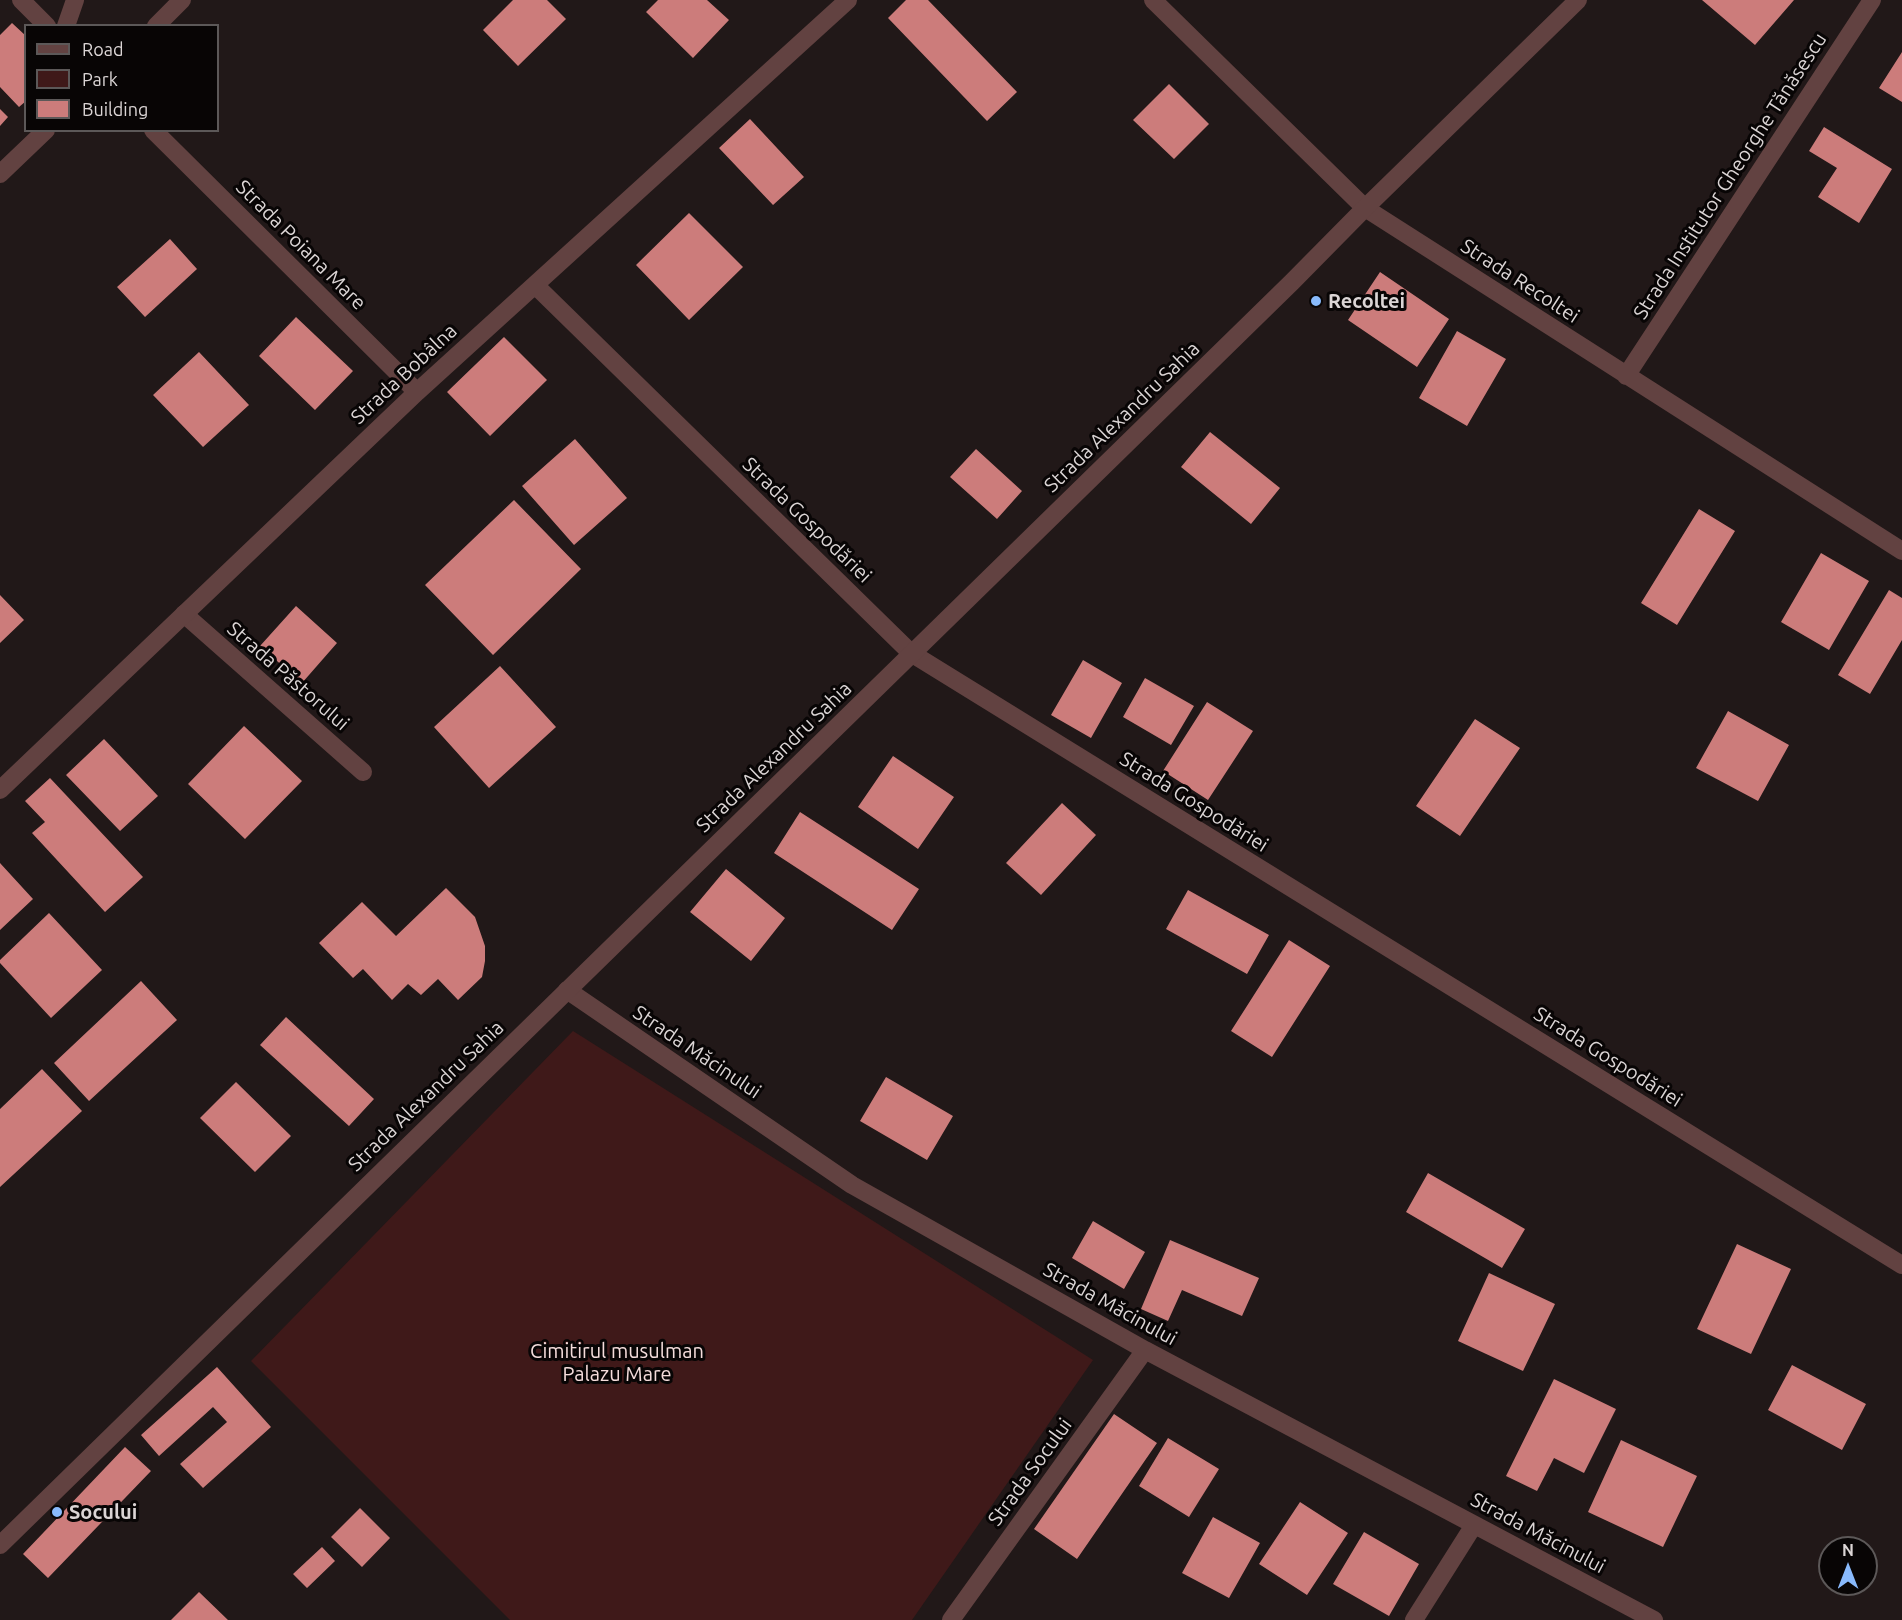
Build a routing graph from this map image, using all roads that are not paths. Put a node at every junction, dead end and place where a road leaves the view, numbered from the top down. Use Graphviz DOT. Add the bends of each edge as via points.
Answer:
graph roads {
  1 [pos="21,0"];
  2 [pos="75,0"];
  3 [pos="182,0"];
  4 [pos="848,0"];
  5 [pos="1152,0"];
  6 [pos="1578,0"];
  7 [pos="1872,0"];
  8 [pos="44,24"];
  9 [pos="67,24"];
  10 [pos="158,24"];
  11 [pos="44,132"];
  12 [pos="155,132"];
  13 [pos="0,174"];
  14 [pos="1365,208"];
  15 [pos="535,285"];
  16 [pos="1626,376"];
  17 [pos="417,392"];
  18 [pos="1902,551"];
  19 [pos="184,614"];
  20 [pos="911,653"];
  21 [pos="363,772"];
  22 [pos="0,790"];
  23 [pos="567,990"];
  24 [pos="1902,1266"];
  25 [pos="1145,1350"];
  26 [pos="1474,1525"];
  27 [pos="0,1545"];
  28 [pos="951,1620"];
  29 [pos="1414,1620"];
  30 [pos="1654,1620"];
  1 -- 8 [label="street"];
  2 -- 9 [label="street"];
  3 -- 10 [label="street"];
  4 -- 15 [label="street, Strada Bobâlna"];
  5 -- 14 [label="street, Strada Recoltei"];
  6 -- 14 [label="street, Strada Alexandru Sahia"];
  7 -- 16 [label="street, Strada Institutor Gheorghe Tănăsescu"];
  11 -- 13 [label="street"];
  12 -- 17 [label="street, Strada Poiana Mare"];
  14 -- 16 [label="street, Strada Recoltei"];
  14 -- 20 [label="street, Strada Alexandru Sahia"];
  15 -- 17 [label="street, Strada Bobâlna"];
  15 -- 20 [label="street, Strada Gospodăriei"];
  16 -- 18 [label="street, Strada Recoltei"];
  17 -- 19 [label="street, Strada Bobâlna"];
  19 -- 21 [label="street, Strada Păstorului"];
  19 -- 22 [label="street, Strada Bobâlna"];
  20 -- 23 [label="street, Strada Alexandru Sahia"];
  20 -- 24 [label="street, Strada Gospodăriei"];
  23 -- 25 [label="street, Strada Măcinului" via="852,1185"];
  23 -- 27 [label="street, Strada Alexandru Sahia"];
  25 -- 26 [label="street, Strada Măcinului"];
  25 -- 28 [label="street, Strada Socului"];
  26 -- 29 [label="street"];
  26 -- 30 [label="street, Strada Măcinului"];
}
